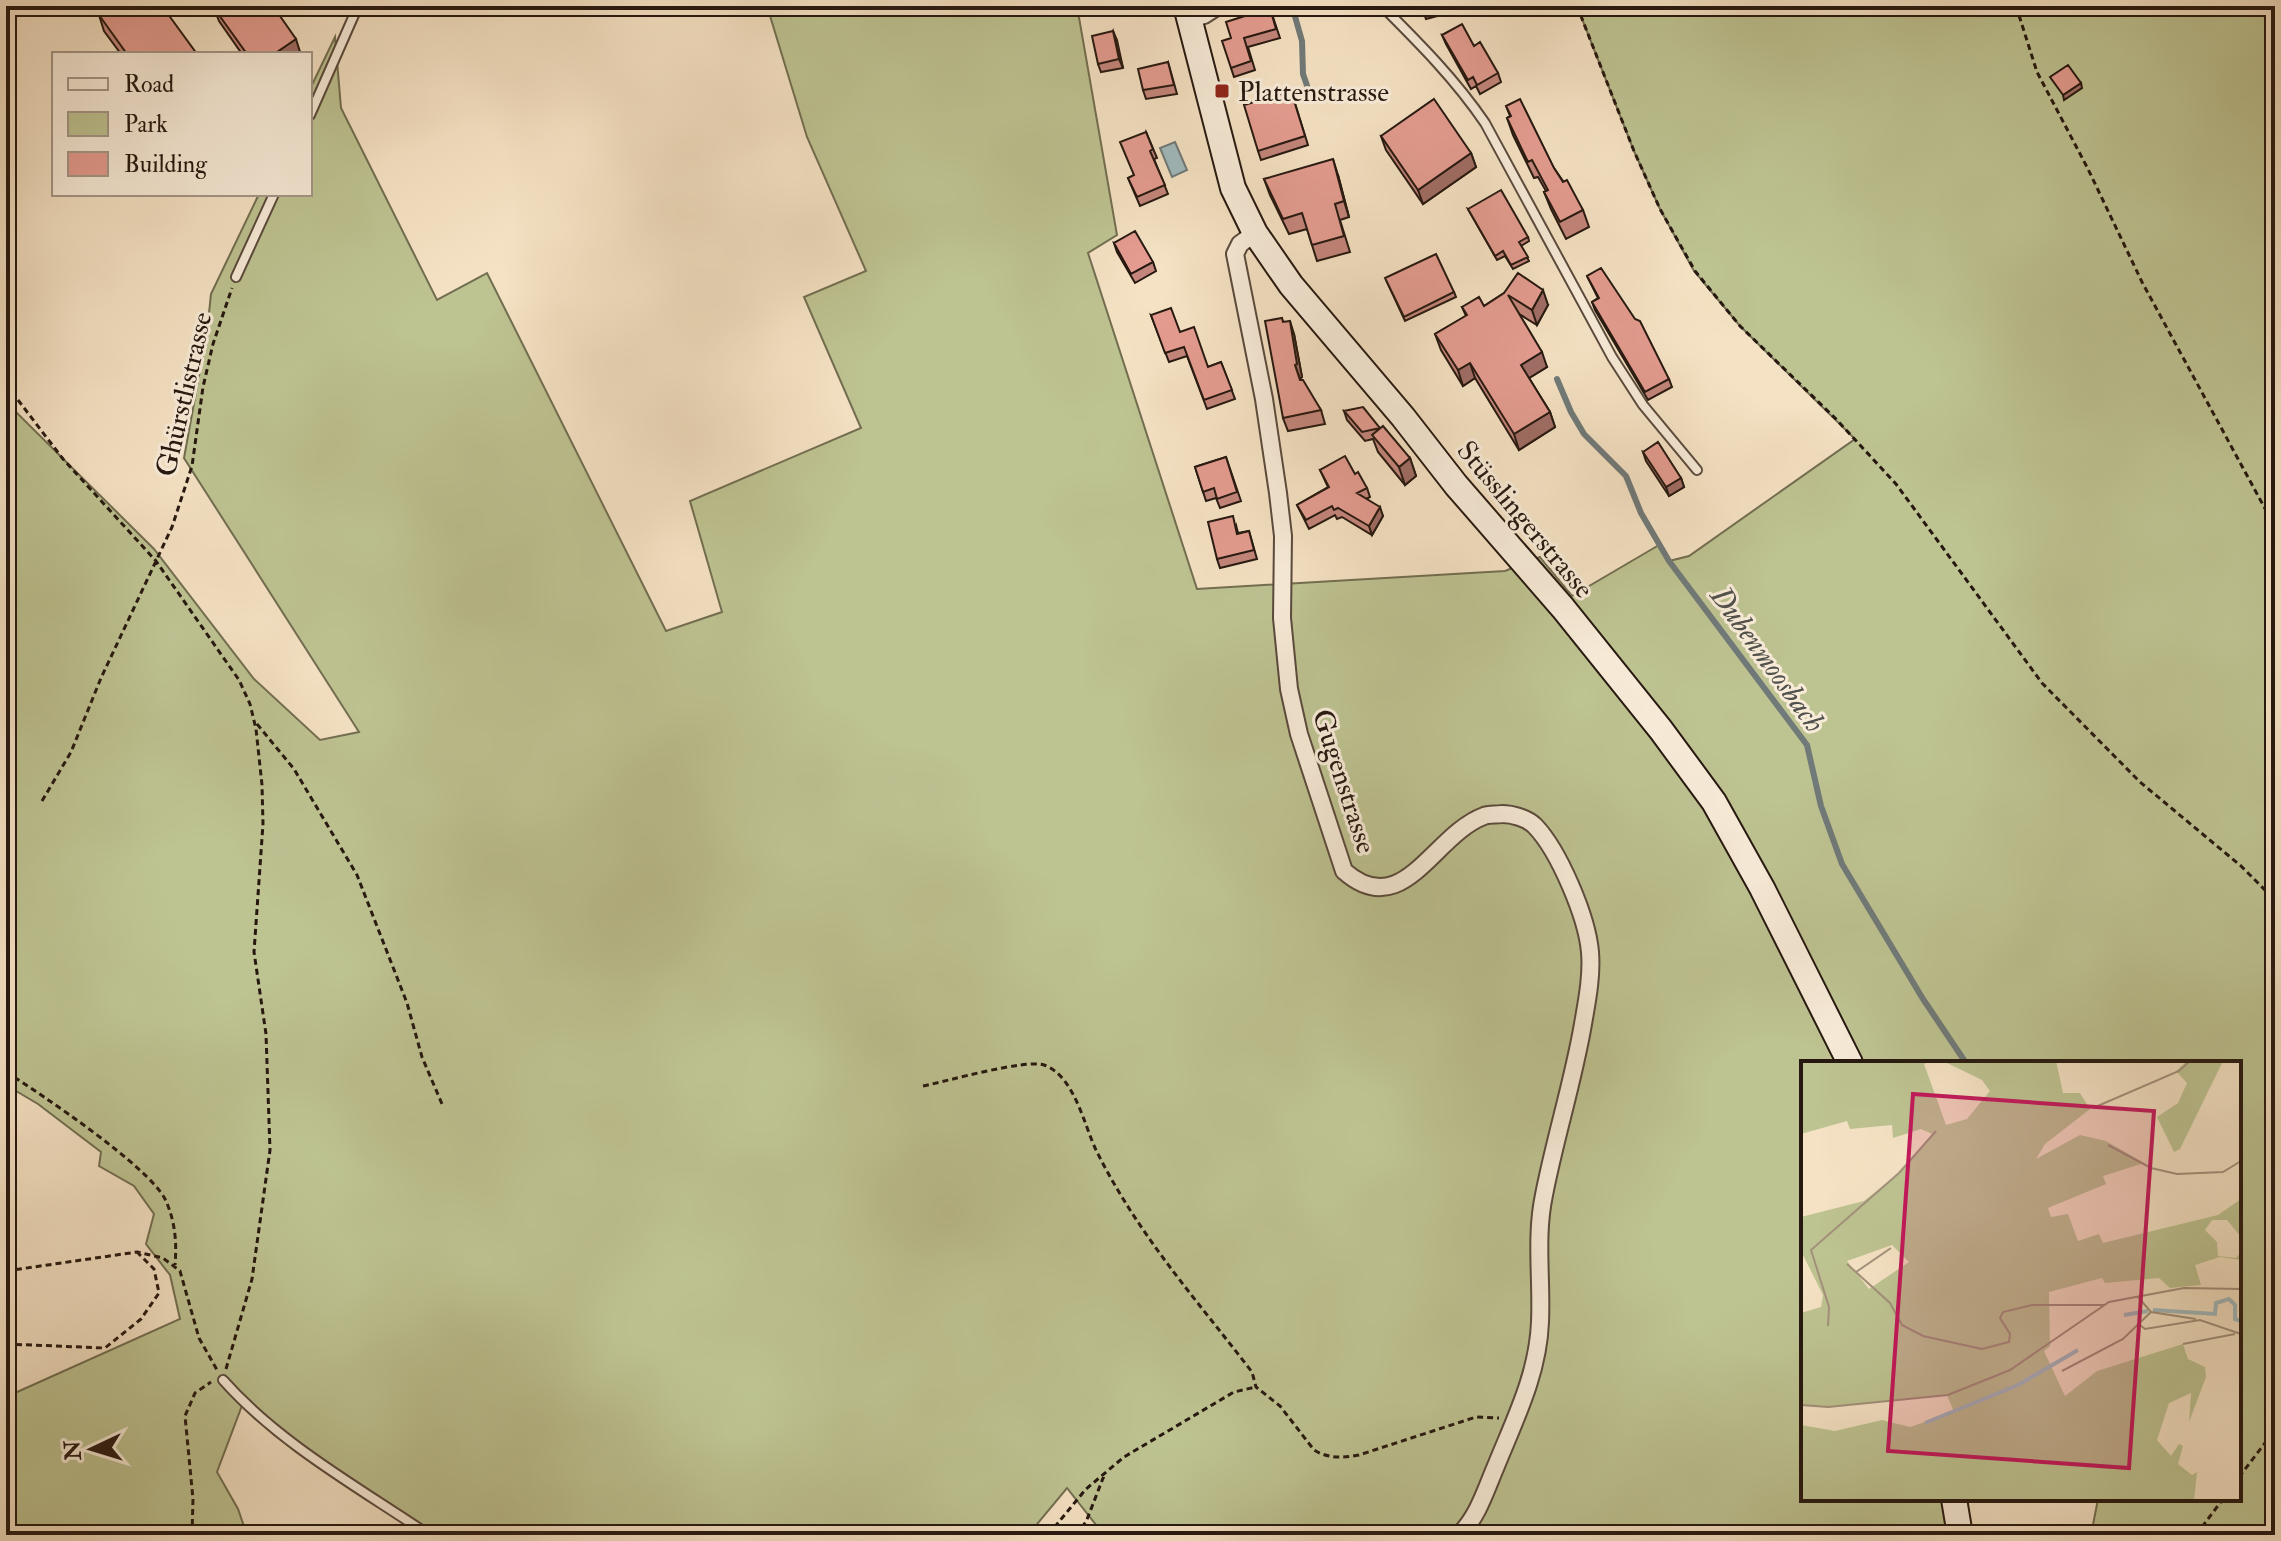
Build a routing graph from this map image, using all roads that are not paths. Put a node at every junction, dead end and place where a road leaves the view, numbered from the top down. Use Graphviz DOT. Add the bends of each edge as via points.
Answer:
graph roads {
  1 [pos="358,6"];
  2 [pos="1218,6"];
  3 [pos="1382,6"];
  4 [pos="1188,12"];
  5 [pos="312,110"];
  6 [pos="273,196"];
  7 [pos="1255,233"];
  8 [pos="236,277"];
  9 [pos="1697,470"];
  10 [pos="1849,1061"];
  11 [pos="223,1380"];
  12 [pos="1954,1501"];
  13 [pos="429,1535"];
  14 [pos="1459,1535"];
  15 [pos="1960,1535"];
  1 -- 5 [label="lane"];
  2 -- 4 [label="street" via="1204,15"];
  3 -- 9 [label="lane" via="1467,96 1612,357 1643,405"];
  4 -- 7 [label="street, Stüsslingerstrasse" via="1233,188"];
  6 -- 8 [label="lane"];
  7 -- 10 [label="street, Stüsslingerstrasse" via="1291,285 1563,608 1714,802"];
  7 -- 14 [label="street, Gugenstrasse" via="1235,254 1281,521 1289,689 1344,871 1360,885 1384,889 1403,881 1462,829 1485,816 1510,814 1532,823 1552,846 1584,920 1590,952 1589,990 1573,1079 1542,1200 1534,1370 1476,1511"];
  11 -- 13 [label="lane" via="283,1437"];
  12 -- 15 [label="street"];
}
